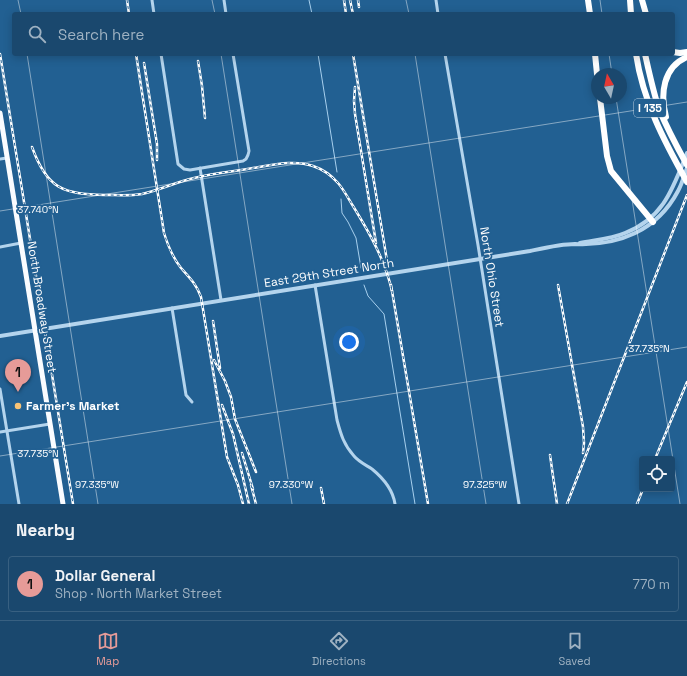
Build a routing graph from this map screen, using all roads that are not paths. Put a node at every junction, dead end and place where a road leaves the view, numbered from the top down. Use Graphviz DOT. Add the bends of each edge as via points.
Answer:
graph roads {
  1 [pos="152,0"];
  2 [pos="224,0"];
  3 [pos="436,0"];
  4 [pos="588,0"];
  5 [pos="630,0"];
  6 [pos="641,0"];
  7 [pos="154,12"];
  8 [pos="226,12"];
  9 [pos="438,12"];
  10 [pos="590,12"];
  11 [pos="631,12"];
  12 [pos="641,12"];
  13 [pos="645,12"];
  14 [pos="675,52"];
  15 [pos="687,52"];
  16 [pos="161,56"];
  17 [pos="233,56"];
  18 [pos="445,56"];
  19 [pos="595,56"];
  20 [pos="636,56"];
  21 [pos="645,56"];
  22 [pos="687,57"];
  23 [pos="596,68"];
  24 [pos="601,104"];
  25 [pos="0,113"];
  26 [pos="670,132"];
  27 [pos="687,153"];
  28 [pos="7,158"];
  29 [pos="0,159"];
  30 [pos="687,165"];
  31 [pos="200,168"];
  32 [pos="687,168"];
  33 [pos="687,182"];
  34 [pos="653,220"];
  35 [pos="21,243"];
  36 [pos="0,247"];
  37 [pos="480,259"];
  38 [pos="315,285"];
  39 [pos="221,300"];
  40 [pos="172,308"];
  41 [pos="35,330"];
  42 [pos="0,336"];
  43 [pos="0,388"];
  44 [pos="192,402"];
  45 [pos="50,424"];
  46 [pos="7,431"];
  47 [pos="0,432"];
  48 [pos="19,504"];
  49 [pos="63,504"];
  50 [pos="396,504"];
  51 [pos="519,504"];
  1 -- 7 [label="street"];
  2 -- 8 [label="street"];
  3 -- 9 [label="street"];
  4 -- 10 [label="highway"];
  5 -- 11 [label="highway"];
  6 -- 12 [label="highway"];
  6 -- 13 [label="highway"];
  14 -- 15 [label="highway"];
  16 -- 31 [label="street" via="178,164 181,168 190,170"];
  17 -- 31 [label="street" via="249,151 247,158 243,161"];
  18 -- 37 [label="street, North Ohio Street"];
  19 -- 23 [label="highway"];
  20 -- 33 [label="highway, I 135" via="642,82 660,132"];
  21 -- 26 [label="highway, I 135" via="654,93"];
  22 -- 26 [label="highway" via="673,66 665,81 663,103"];
  24 -- 34 [label="highway" via="609,166 613,175"];
  25 -- 28 [label="main road, North Broadway Street"];
  26 -- 30 [label="highway, I 135"];
  27 -- 34 [label="street" via="674,188"];
  28 -- 29 [label="street"];
  28 -- 35 [label="main road, North Broadway Street"];
  31 -- 39 [label="street"];
  32 -- 34 [label="street" via="679,190 665,211"];
  34 -- 37 [label="street, East 29th Street North" via="625,233 576,244"];
  35 -- 36 [label="street"];
  35 -- 41 [label="main road, North Broadway Street"];
  37 -- 38 [label="street, East 29th Street North"];
  37 -- 51 [label="street, North Ohio Street"];
  38 -- 39 [label="street, East 29th Street North"];
  38 -- 50 [label="street" via="342,438 355,458 373,470 387,484"];
  39 -- 40 [label="street, East 29th Street North"];
  40 -- 41 [label="street, East 29th Street North"];
  40 -- 44 [label="street" via="186,395"];
  41 -- 42 [label="street, East 29th Street North"];
  41 -- 45 [label="main road, North Broadway Street"];
  43 -- 46 [label="street"];
  45 -- 46 [label="street"];
  45 -- 49 [label="main road, North Broadway Street"];
  46 -- 47 [label="street"];
  46 -- 48 [label="street"];
}
